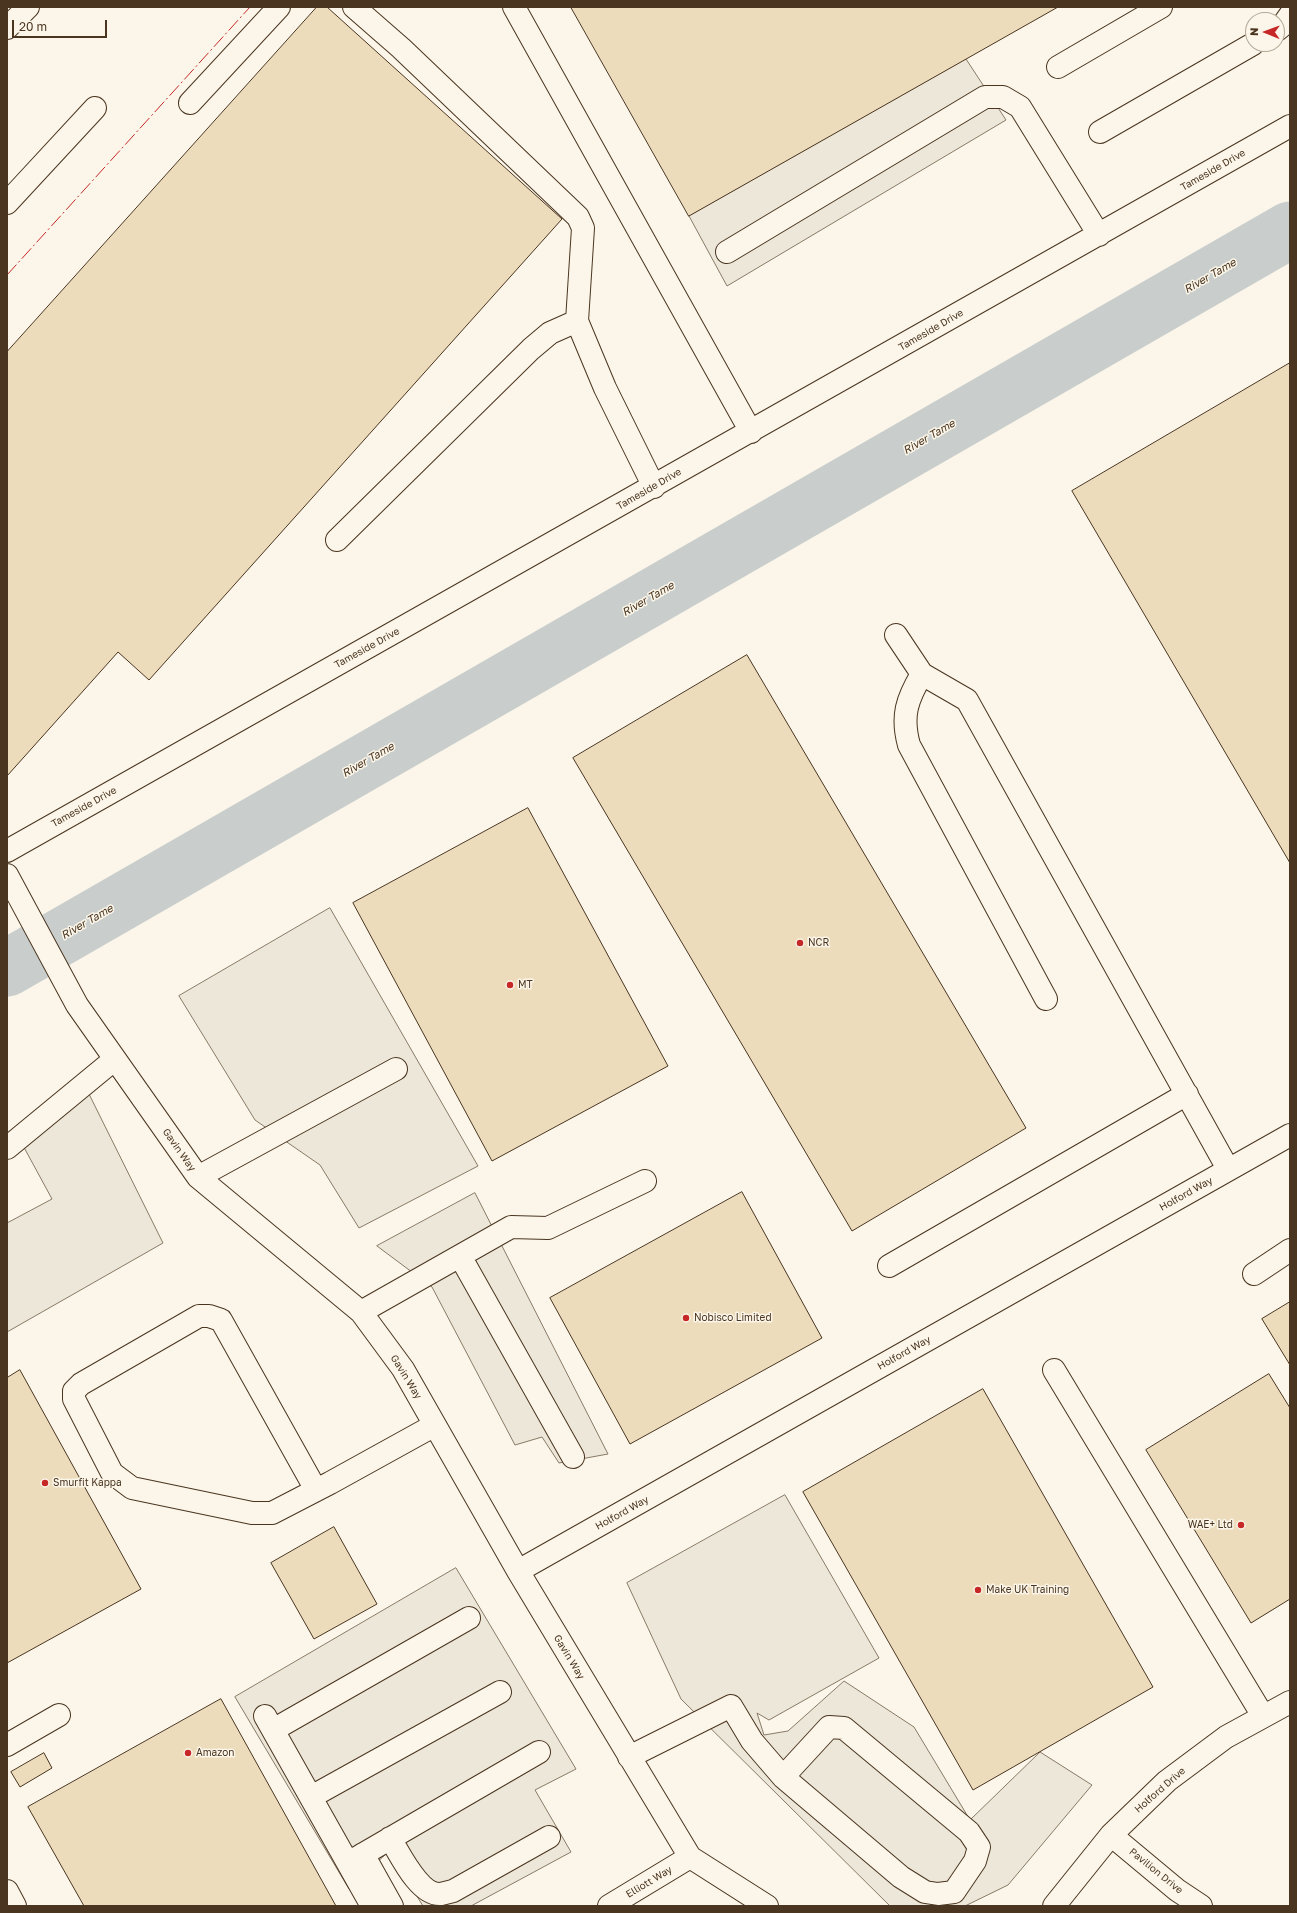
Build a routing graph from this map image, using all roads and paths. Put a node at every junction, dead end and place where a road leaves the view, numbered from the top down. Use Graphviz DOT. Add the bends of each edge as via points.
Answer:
graph roads {
  1 [pos="28,7"];
  2 [pos="279,7"];
  3 [pos="354,7"];
  4 [pos="514,7"];
  5 [pos="1161,7"];
  6 [pos="7,28"];
  7 [pos="1245,49"];
  8 [pos="1058,67"];
  9 [pos="190,103"];
  10 [pos="95,108"];
  11 [pos="1290,126"];
  12 [pos="1100,132"];
  13 [pos="7,202"];
  14 [pos="1099,235"];
  15 [pos="727,252"];
  16 [pos="577,321"];
  17 [pos="751,432"];
  18 [pos="654,487"];
  19 [pos="337,540"];
  20 [pos="896,635"];
  21 [pos="922,674"];
  22 [pos="7,851"];
  23 [pos="9,879"];
  24 [pos="1046,999"];
  25 [pos="115,1059"];
  26 [pos="396,1069"];
  27 [pos="1187,1094"];
  28 [pos="1290,1135"];
  29 [pos="7,1148"];
  30 [pos="1228,1170"];
  31 [pos="198,1177"];
  32 [pos="645,1181"];
  33 [pos="1290,1250"];
  34 [pos="460,1256"];
  35 [pos="889,1266"];
  36 [pos="1254,1274"];
  37 [pos="361,1312"];
  38 [pos="1054,1370"];
  39 [pos="435,1425"];
  40 [pos="573,1457"];
  41 [pos="316,1490"];
  42 [pos="518,1572"];
  43 [pos="469,1618"];
  44 [pos="500,1692"];
  45 [pos="1290,1702"];
  46 [pos="58,1715"];
  47 [pos="1264,1716"];
  48 [pos="7,1745"];
  49 [pos="539,1752"];
  50 [pos="629,1756"];
  51 [pos="783,1777"];
  52 [pos="311,1797"];
  53 [pos="1111,1835"];
  54 [pos="549,1837"];
  55 [pos="390,1838"];
  56 [pos="690,1857"];
  57 [pos="355,1858"];
  58 [pos="7,1891"];
  59 [pos="15,1906"];
  60 [pos="372,1906"];
  61 [pos="392,1906"];
  62 [pos="609,1906"];
  63 [pos="767,1906"];
  64 [pos="1054,1906"];
  65 [pos="1201,1906"];
  1 -- 6 [label="main road"];
  2 -- 9 [label="main road"];
  3 -- 16 [label="main road" via="401,48 578,217 583,228"];
  4 -- 17 [label="main road"];
  5 -- 8 [label="main road"];
  7 -- 12 [label="main road"];
  10 -- 13 [label="main road"];
  11 -- 14 [label="main road, Tameside Drive"];
  14 -- 15 [label="main road" via="1020,107 1003,97 985,97"];
  14 -- 17 [label="main road, Tameside Drive"];
  16 -- 18 [label="main road" via="605,388"];
  16 -- 19 [label="main road" via="550,333 530,350"];
  17 -- 18 [label="main road, Tameside Drive"];
  18 -- 22 [label="main road, Tameside Drive"];
  20 -- 21 [label="main road"];
  21 -- 24 [label="main road" via="910,694 906,713 905,730 909,745"];
  21 -- 27 [label="main road" via="967,700"];
  23 -- 25 [label="main road, Gavin Way" via="77,1005"];
  25 -- 29 [label="main road"];
  25 -- 31 [label="main road, Gavin Way"];
  26 -- 31 [label="main road"];
  27 -- 30 [label="main road"];
  27 -- 35 [label="main road"];
  28 -- 30 [label="main road, Holford Way"];
  30 -- 42 [label="main road, Holford Way"];
  31 -- 37 [label="main road, Gavin Way"];
  32 -- 34 [label="main road" via="548,1228 512,1228"];
  33 -- 36 [label="main road"];
  34 -- 37 [label="main road"];
  34 -- 40 [label="main road"];
  37 -- 39 [label="main road, Gavin Way" via="403,1369"];
  38 -- 47 [label="main road"];
  39 -- 41 [label="main road"];
  39 -- 42 [label="main road, Gavin Way"];
  41 -- 41 [label="main road" via="272,1513 252,1514 132,1488 112,1472 74,1399 74,1391 81,1384 199,1316 221,1320"];
  42 -- 50 [label="main road, Gavin Way"];
  43 -- 52 [label="main road" via="269,1723"];
  44 -- 52 [label="main road"];
  45 -- 47 [label="main road, Holford Drive"];
  46 -- 48 [label="main road"];
  47 -- 53 [label="main road, Holford Drive" via="1226,1737 1167,1782"];
  49 -- 55 [label="main road"];
  50 -- 51 [label="main road" via="731,1706 752,1741"];
  50 -- 56 [label="main road, Gavin Way"];
  51 -- 51 [label="main road" via="901,1877 925,1892 954,1892 975,1861 978,1847 969,1832 844,1728 829,1727"];
  52 -- 57 [label="main road"];
  53 -- 64 [label="main road, Holford Drive"];
  53 -- 65 [label="main road, Pavilion Drive" via="1177,1890"];
  54 -- 55 [label="main road" via="453,1891 440,1894 428,1891 419,1884"];
  55 -- 57 [label="main road"];
  56 -- 62 [label="main road, Elliott Way"];
  56 -- 63 [label="main road, Gavin Way"];
  57 -- 60 [label="main road"];
  57 -- 61 [label="main road"];
  58 -- 59 [label="main road"];
}
